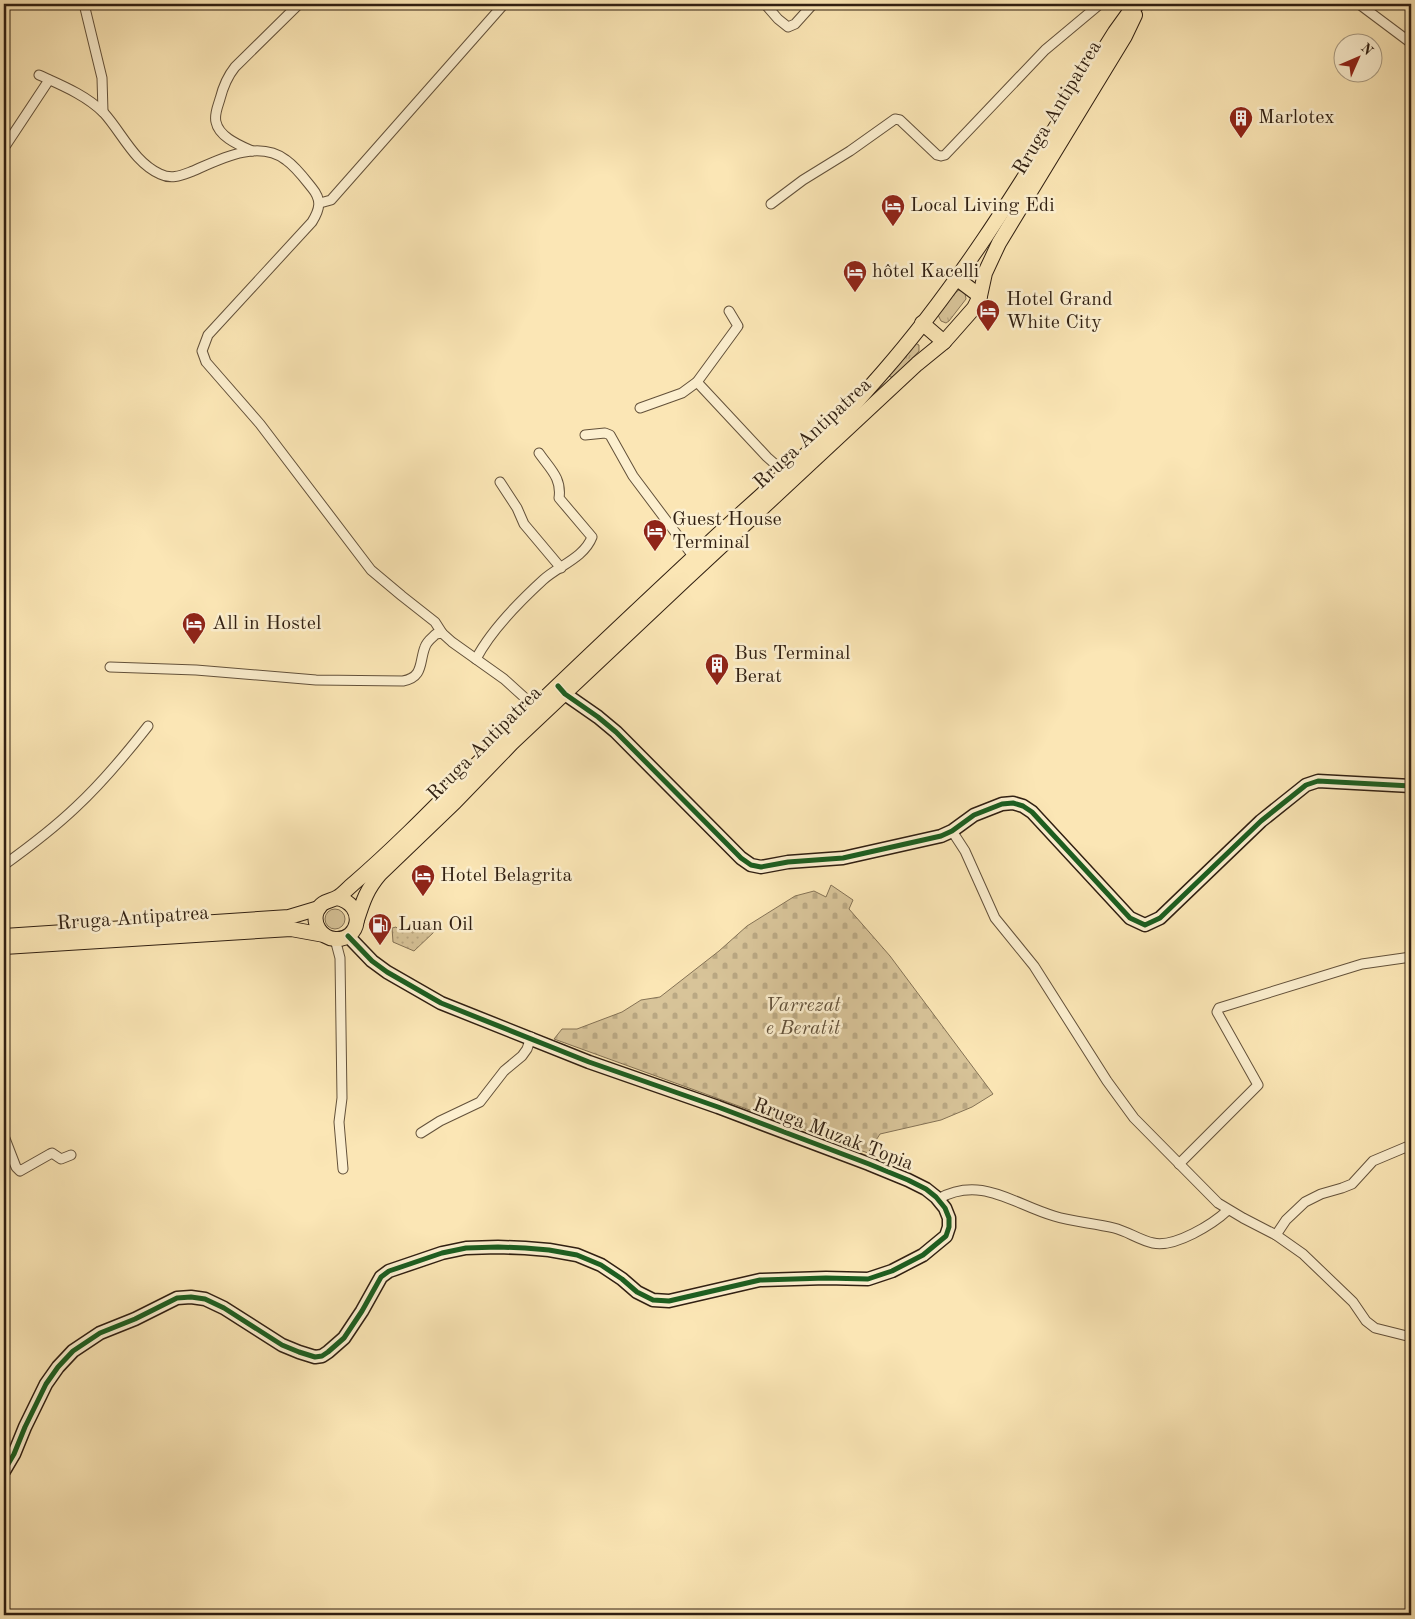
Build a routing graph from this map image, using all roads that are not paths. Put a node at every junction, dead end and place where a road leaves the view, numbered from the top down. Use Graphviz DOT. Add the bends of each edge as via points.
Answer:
graph roads {
  1 [pos="84,4"];
  2 [pos="299,4"];
  3 [pos="504,4"];
  4 [pos="766,4"];
  5 [pos="813,4"];
  6 [pos="1100,4"];
  7 [pos="1134,4"];
  8 [pos="1359,4"];
  9 [pos="1411,43"];
  10 [pos="39,75"];
  11 [pos="49,80"];
  12 [pos="103,112"];
  13 [pos="4,148"];
  14 [pos="252,151"];
  15 [pos="320,203"];
  16 [pos="771,204"];
  17 [pos="956,278"];
  18 [pos="980,296"];
  19 [pos="729,311"];
  20 [pos="922,323"];
  21 [pos="944,342"];
  22 [pos="697,382"];
  23 [pos="640,408"];
  24 [pos="585,435"];
  25 [pos="823,445"];
  26 [pos="539,453"];
  27 [pos="785,473"];
  28 [pos="500,482"];
  29 [pos="697,562"];
  30 [pos="560,568"];
  31 [pos="442,633"];
  32 [pos="476,659"];
  33 [pos="110,667"];
  34 [pos="561,690"];
  35 [pos="535,707"];
  36 [pos="148,726"];
  37 [pos="1411,786"];
  38 [pos="451,798"];
  39 [pos="952,831"];
  40 [pos="4,865"];
  41 [pos="337,898"];
  42 [pos="319,908"];
  43 [pos="356,922"];
  44 [pos="4,936"];
  45 [pos="336,937"];
  46 [pos="4,947"];
  47 [pos="1411,957"];
  48 [pos="531,1037"];
  49 [pos="421,1133"];
  50 [pos="4,1136"];
  51 [pos="1411,1145"];
  52 [pos="71,1155"];
  53 [pos="1179,1164"];
  54 [pos="343,1169"];
  55 [pos="938,1199"];
  56 [pos="1228,1210"];
  57 [pos="1276,1235"];
  58 [pos="1411,1337"];
  59 [pos="4,1471"];
  1 -- 12 [label="street" via="102,78"];
  2 -- 14 [label="street" via="235,67 222,90 216,124 235,143"];
  3 -- 15 [label="street" via="331,200"];
  4 -- 5 [label="street" via="788,27 795,24"];
  6 -- 16 [label="street" via="1046,50 945,155 937,155 895,119"];
  7 -- 17 [label="main road, Rruga Antipatrea" via="972,259"];
  7 -- 18 [label="main road, Rruga Antipatrea" via="1138,10 1125,36 999,243 985,273"];
  8 -- 9 [label="street"];
  10 -- 11 [label="street"];
  11 -- 12 [label="street" via="75,92"];
  11 -- 13 [label="street"];
  12 -- 14 [label="street" via="126,144 161,175 176,178 235,154"];
  14 -- 15 [label="street" via="285,159 318,194"];
  15 -- 31 [label="street" via="312,222 208,335 202,351 206,362 260,424 371,570 435,622"];
  17 -- 18 [label="main road"];
  17 -- 20 [label="main road, Rruga Antipatrea"];
  18 -- 21 [label="main road, Rruga Antipatrea" via="974,308"];
  19 -- 22 [label="street" via="738,326"];
  20 -- 21 [label="main road"];
  20 -- 25 [label="main road, Rruga Antipatrea"];
  21 -- 25 [label="main road, Rruga Antipatrea"];
  22 -- 23 [label="street" via="682,393"];
  22 -- 27 [label="street" via="767,458"];
  24 -- 29 [label="street" via="610,435 633,476"];
  25 -- 27 [label="main road, Rruga Antipatrea"];
  25 -- 29 [label="main road, Rruga Antipatrea"];
  26 -- 30 [label="street" via="558,479 560,498 592,537 582,551"];
  27 -- 29 [label="main road, Rruga Antipatrea"];
  28 -- 30 [label="street" via="518,508 524,524"];
  29 -- 34 [label="main road, Rruga Antipatrea"];
  30 -- 32 [label="street" via="529,593 482,647"];
  31 -- 32 [label="street"];
  31 -- 33 [label="street" via="436,634 426,646 416,675 403,681 316,680"];
  32 -- 35 [label="street"];
  34 -- 35 [label="main road, Rruga Antipatrea"];
  34 -- 38 [label="main road, Rruga Antipatrea" via="512,743"];
  34 -- 39 [label="street" via="616,732 751,865 761,867 843,858"];
  35 -- 38 [label="main road, Rruga Antipatrea"];
  36 -- 40 [label="street" via="77,807"];
  37 -- 39 [label="street" via="1318,781 1306,785 1261,821 1160,918 1145,925 1130,918 1023,806 1013,802 988,808"];
  38 -- 41 [label="main road, Rruga Antipatrea"];
  38 -- 43 [label="main road, Rruga Antipatrea" via="369,887"];
  39 -- 53 [label="street" via="966,851 994,918 1038,971 1134,1118"];
  41 -- 42 [label="main road, Rruga Antipatrea" via="328,900"];
  41 -- 43 [label="main road" via="352,906"];
  42 -- 44 [label="main road, Rruga Antipatrea" via="289,917"];
  42 -- 45 [label="main road" via="316,925"];
  43 -- 45 [label="main road, Rruga Antipatrea" via="354,930"];
  45 -- 46 [label="main road, Rruga Antipatrea" via="291,929"];
  45 -- 48 [label="street, Rruga Muzak Topia" via="441,1003"];
  45 -- 54 [label="street" via="340,958 342,1098 339,1122"];
  47 -- 53 [label="street" via="1362,964 1219,1008 1217,1012 1258,1085"];
  48 -- 49 [label="street" via="522,1056 504,1071 480,1102"];
  48 -- 55 [label="street, Rruga Muzak Topia" via="590,1062 870,1164 926,1189"];
  50 -- 52 [label="street" via="20,1171 52,1153 61,1159"];
  51 -- 57 [label="street" via="1373,1161 1352,1184 1305,1202"];
  53 -- 56 [label="street"];
  55 -- 56 [label="street" via="967,1189 997,1193 1054,1216 1117,1228 1161,1244 1185,1237"];
  55 -- 59 [label="street, Rruga Muzak Topia" via="949,1218 946,1236 923,1255 876,1277 760,1280 669,1301 653,1300 637,1292 601,1265 577,1255 498,1246 442,1253 389,1271 381,1277 344,1338 322,1356 308,1355 282,1345 205,1299 177,1298 100,1332 73,1350 46,1384"];
  56 -- 57 [label="street"];
  57 -- 58 [label="street" via="1316,1266 1370,1325"];
}
